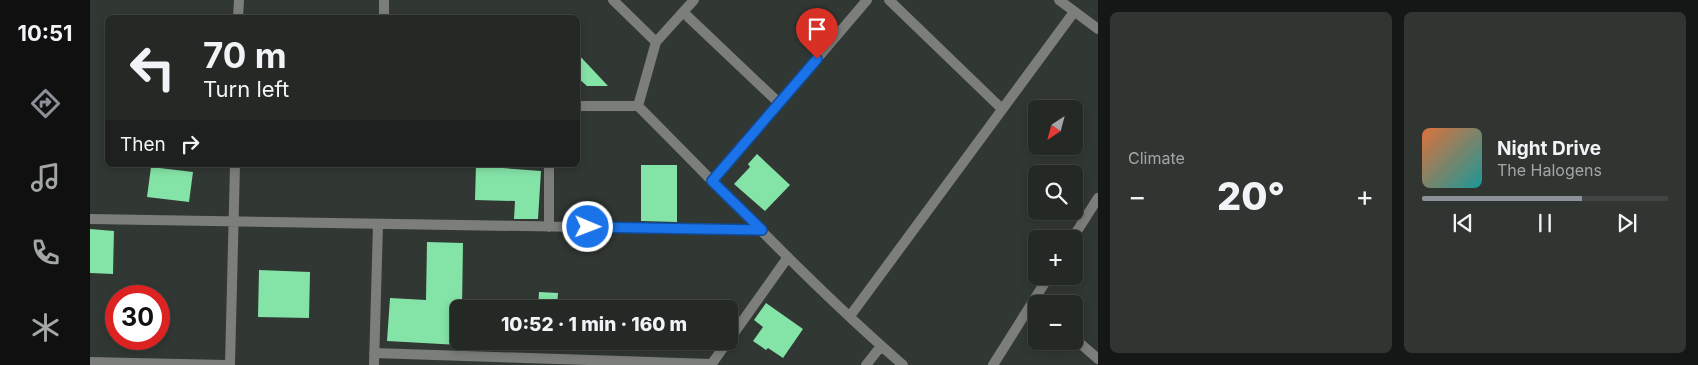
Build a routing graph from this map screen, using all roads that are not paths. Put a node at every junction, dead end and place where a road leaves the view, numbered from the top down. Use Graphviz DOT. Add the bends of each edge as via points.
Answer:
graph roads {
  1 [pos="239,0"];
  2 [pos="384,0"];
  3 [pos="613,0"];
  4 [pos="694,0"];
  5 [pos="867,0"];
  6 [pos="889,0"];
  7 [pos="1059,0"];
  8 [pos="684,12"];
  9 [pos="1074,12"];
  10 [pos="238,15"];
  11 [pos="384,15"];
  12 [pos="1098,29"];
  13 [pos="656,42"];
  14 [pos="779,103"];
  15 [pos="580,106"];
  16 [pos="638,106"];
  17 [pos="1002,109"];
  18 [pos="235,167"];
  19 [pos="549,167"];
  20 [pos="712,181"];
  21 [pos="1098,198"];
  22 [pos="90,219"];
  23 [pos="233,221"];
  24 [pos="378,224"];
  25 [pos="549,227"];
  26 [pos="762,230"];
  27 [pos="1078,230"];
  28 [pos="788,257"];
  29 [pos="1028,313"];
  30 [pos="850,316"];
  31 [pos="738,327"];
  32 [pos="881,346"];
  33 [pos="1083,346"];
  34 [pos="721,350"];
  35 [pos="374,353"];
  36 [pos="1098,359"];
  37 [pos="90,362"];
  38 [pos="538,362"];
  39 [pos="711,364"];
  40 [pos="228,365"];
  41 [pos="374,365"];
  42 [pos="866,365"];
  43 [pos="903,365"];
  44 [pos="993,365"];
  1 -- 10 [label="street"];
  2 -- 11 [label="street"];
  3 -- 13 [label="street"];
  4 -- 8 [label="street"];
  5 -- 14 [label="street"];
  6 -- 17 [label="street"];
  7 -- 9 [label="street"];
  8 -- 13 [label="street"];
  8 -- 14 [label="street"];
  9 -- 12 [label="street"];
  9 -- 17 [label="street"];
  13 -- 16 [label="street"];
  14 -- 20 [label="street"];
  15 -- 16 [label="street"];
  16 -- 20 [label="street"];
  17 -- 30 [label="street"];
  18 -- 23 [label="street"];
  19 -- 25 [label="street"];
  20 -- 26 [label="street"];
  21 -- 27 [label="street"];
  22 -- 23 [label="street"];
  23 -- 24 [label="street"];
  23 -- 40 [label="street"];
  24 -- 25 [label="street"];
  24 -- 35 [label="street"];
  25 -- 26 [label="street"];
  26 -- 28 [label="street"];
  28 -- 30 [label="street"];
  28 -- 31 [label="street"];
  29 -- 44 [label="street"];
  30 -- 32 [label="street"];
  32 -- 42 [label="street"];
  32 -- 43 [label="street"];
  33 -- 36 [label="street"];
  34 -- 39 [label="street"];
  35 -- 38 [label="street"];
  35 -- 41 [label="street"];
  37 -- 40 [label="street"];
  38 -- 39 [label="street"];
}
